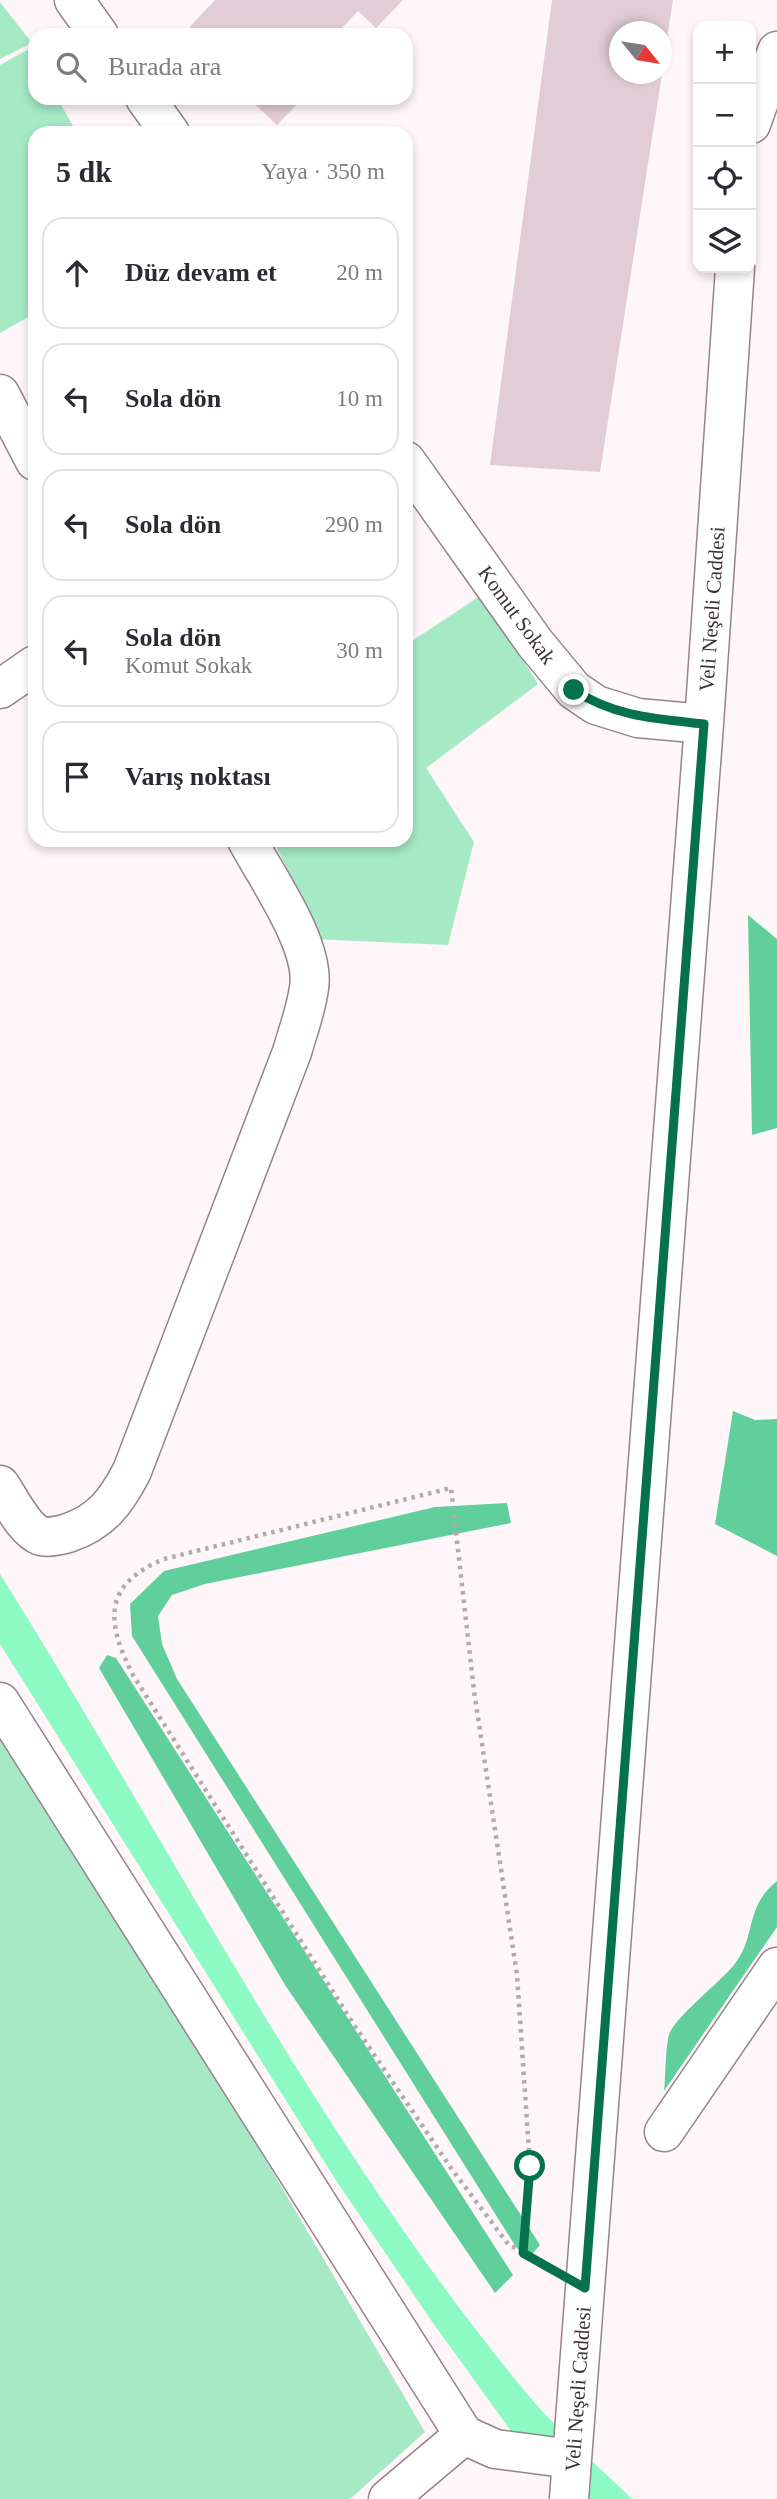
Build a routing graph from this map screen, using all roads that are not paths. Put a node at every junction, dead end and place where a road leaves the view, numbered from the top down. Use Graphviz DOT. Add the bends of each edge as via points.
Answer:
graph roads {
  1 [pos="74,0"];
  2 [pos="94,28"];
  3 [pos="777,51"];
  4 [pos="150,105"];
  5 [pos="756,110"];
  6 [pos="165,126"];
  7 [pos="734,273"];
  8 [pos="0,394"];
  9 [pos="28,448"];
  10 [pos="413,471"];
  11 [pos="28,670"];
  12 [pos="0,689"];
  13 [pos="704,724"];
  14 [pos="251,847"];
  15 [pos="0,1485"];
  16 [pos="0,1702"];
  17 [pos="777,1967"];
  18 [pos="664,2132"];
  19 [pos="479,2442"];
  20 [pos="572,2459"];
  21 [pos="388,2499"];
  22 [pos="569,2499"];
  1 -- 2 [label="street"];
  3 -- 5 [label="street"];
  4 -- 6 [label="street"];
  7 -- 13 [label="street, Veli Neşeli Caddesi"];
  8 -- 9 [label="street"];
  10 -- 13 [label="street, Komut Sokak" via="535,643 574,690 596,705 638,718"];
  11 -- 12 [label="street"];
  13 -- 20 [label="street, Veli Neşeli Caddesi"];
  14 -- 15 [label="street" via="297,933 308,961 310,987 292,1052 122,1490 106,1512 85,1527 41,1536 29,1527"];
  16 -- 19 [label="street"];
  17 -- 18 [label="street"];
  19 -- 20 [label="street"];
  19 -- 21 [label="street"];
  20 -- 22 [label="street, Veli Neşeli Caddesi"];
}
